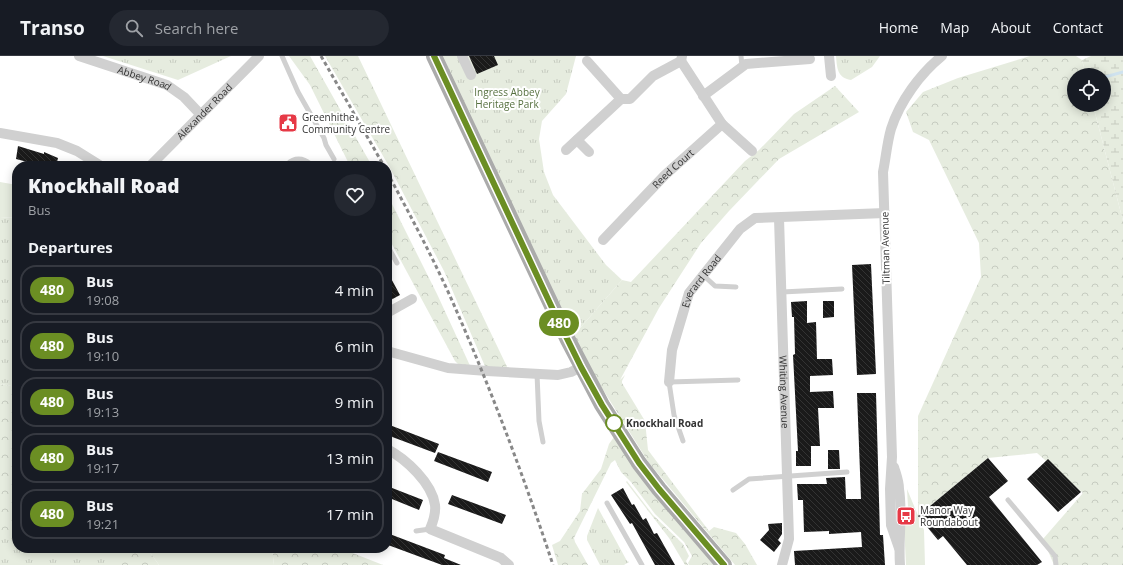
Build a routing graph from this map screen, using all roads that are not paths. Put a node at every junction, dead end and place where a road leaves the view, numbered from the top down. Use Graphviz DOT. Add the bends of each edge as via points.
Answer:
graph roads {
  1 [pos="79,56"];
  2 [pos="258,56"];
  3 [pos="282,56"];
  4 [pos="434,56"];
  5 [pos="462,56"];
  6 [pos="829,56"];
  7 [pos="942,56"];
  8 [pos="682,59"];
  9 [pos="810,59"];
  10 [pos="587,60"];
  11 [pos="742,61"];
  12 [pos="471,75"];
  13 [pos="831,76"];
  14 [pos="703,96"];
  15 [pos="621,99"];
  16 [pos="201,115"];
  17 [pos="722,124"];
  18 [pos="0,133"];
  19 [pos="577,140"];
  20 [pos="566,150"];
  21 [pos="752,151"];
  22 [pos="589,152"];
  23 [pos="334,158"];
  24 [pos="93,161"];
  25 [pos="155,161"];
  26 [pos="885,213"];
  27 [pos="779,218"];
  28 [pos="603,240"];
  29 [pos="392,254"];
  30 [pos="397,263"];
  31 [pos="703,275"];
  32 [pos="736,287"];
  33 [pos="842,290"];
  34 [pos="782,292"];
  35 [pos="412,299"];
  36 [pos="392,310"];
  37 [pos="392,352"];
  38 [pos="581,367"];
  39 [pos="537,374"];
  40 [pos="738,380"];
  41 [pos="669,382"];
  42 [pos="683,441"];
  43 [pos="543,442"];
  44 [pos="392,452"];
  45 [pos="847,472"];
  46 [pos="788,476"];
  47 [pos="733,490"];
  48 [pos="1008,500"];
  49 [pos="607,503"];
  50 [pos="430,530"];
  51 [pos="416,531"];
  52 [pos="509,565"];
  53 [pos="642,565"];
  54 [pos="724,565"];
  55 [pos="782,565"];
  56 [pos="900,565"];
  57 [pos="1056,565"];
  1 -- 16 [label="street, Abbey Road" via="167,85 184,97"];
  2 -- 16 [label="street, Alexander Road"];
  3 -- 23 [label="lane" via="298,92"];
  4 -- 38 [label="main road"];
  5 -- 12 [label="street"];
  6 -- 13 [label="street"];
  7 -- 26 [label="street, Tiltman Avenue" via="908,95 892,128 883,172"];
  8 -- 14 [label="street"];
  8 -- 15 [label="street" via="654,76 630,99"];
  9 -- 11 [label="street" via="750,64"];
  10 -- 15 [label="street"];
  11 -- 14 [label="street"];
  14 -- 17 [label="street"];
  15 -- 19 [label="street"];
  16 -- 25 [label="street, Alexander Road"];
  17 -- 21 [label="street"];
  17 -- 28 [label="street, Reed Court" via="665,175"];
  18 -- 24 [label="street" via="57,143"];
  19 -- 20 [label="street"];
  19 -- 22 [label="street"];
  26 -- 27 [label="street, Everard Road"];
  26 -- 56 [label="street, Tiltman Avenue" via="892,457 891,525 899,548"];
  27 -- 31 [label="street, Everard Road" via="755,218 740,229"];
  27 -- 34 [label="street, Whiting Avenue"];
  29 -- 30 [label="lane"];
  31 -- 32 [label="lane" via="716,286"];
  31 -- 41 [label="street, Everard Road" via="689,293 672,350"];
  33 -- 34 [label="lane"];
  34 -- 46 [label="street, Whiting Avenue"];
  35 -- 36 [label="street"];
  37 -- 39 [label="street" via="454,369"];
  38 -- 39 [label="street" via="563,374"];
  38 -- 54 [label="main road" via="639,463"];
  39 -- 43 [label="lane" via="539,420"];
  40 -- 41 [label="lane"];
  41 -- 42 [label="lane" via="674,416"];
  44 -- 50 [label="street" via="412,468 432,494 435,512"];
  45 -- 46 [label="lane"];
  46 -- 47 [label="lane" via="749,479"];
  46 -- 55 [label="street, Whiting Avenue" via="789,539"];
  48 -- 57 [label="lane" via="1055,556"];
  49 -- 53 [label="lane"];
  50 -- 51 [label="lane"];
  50 -- 52 [label="street" via="502,558"];
}
